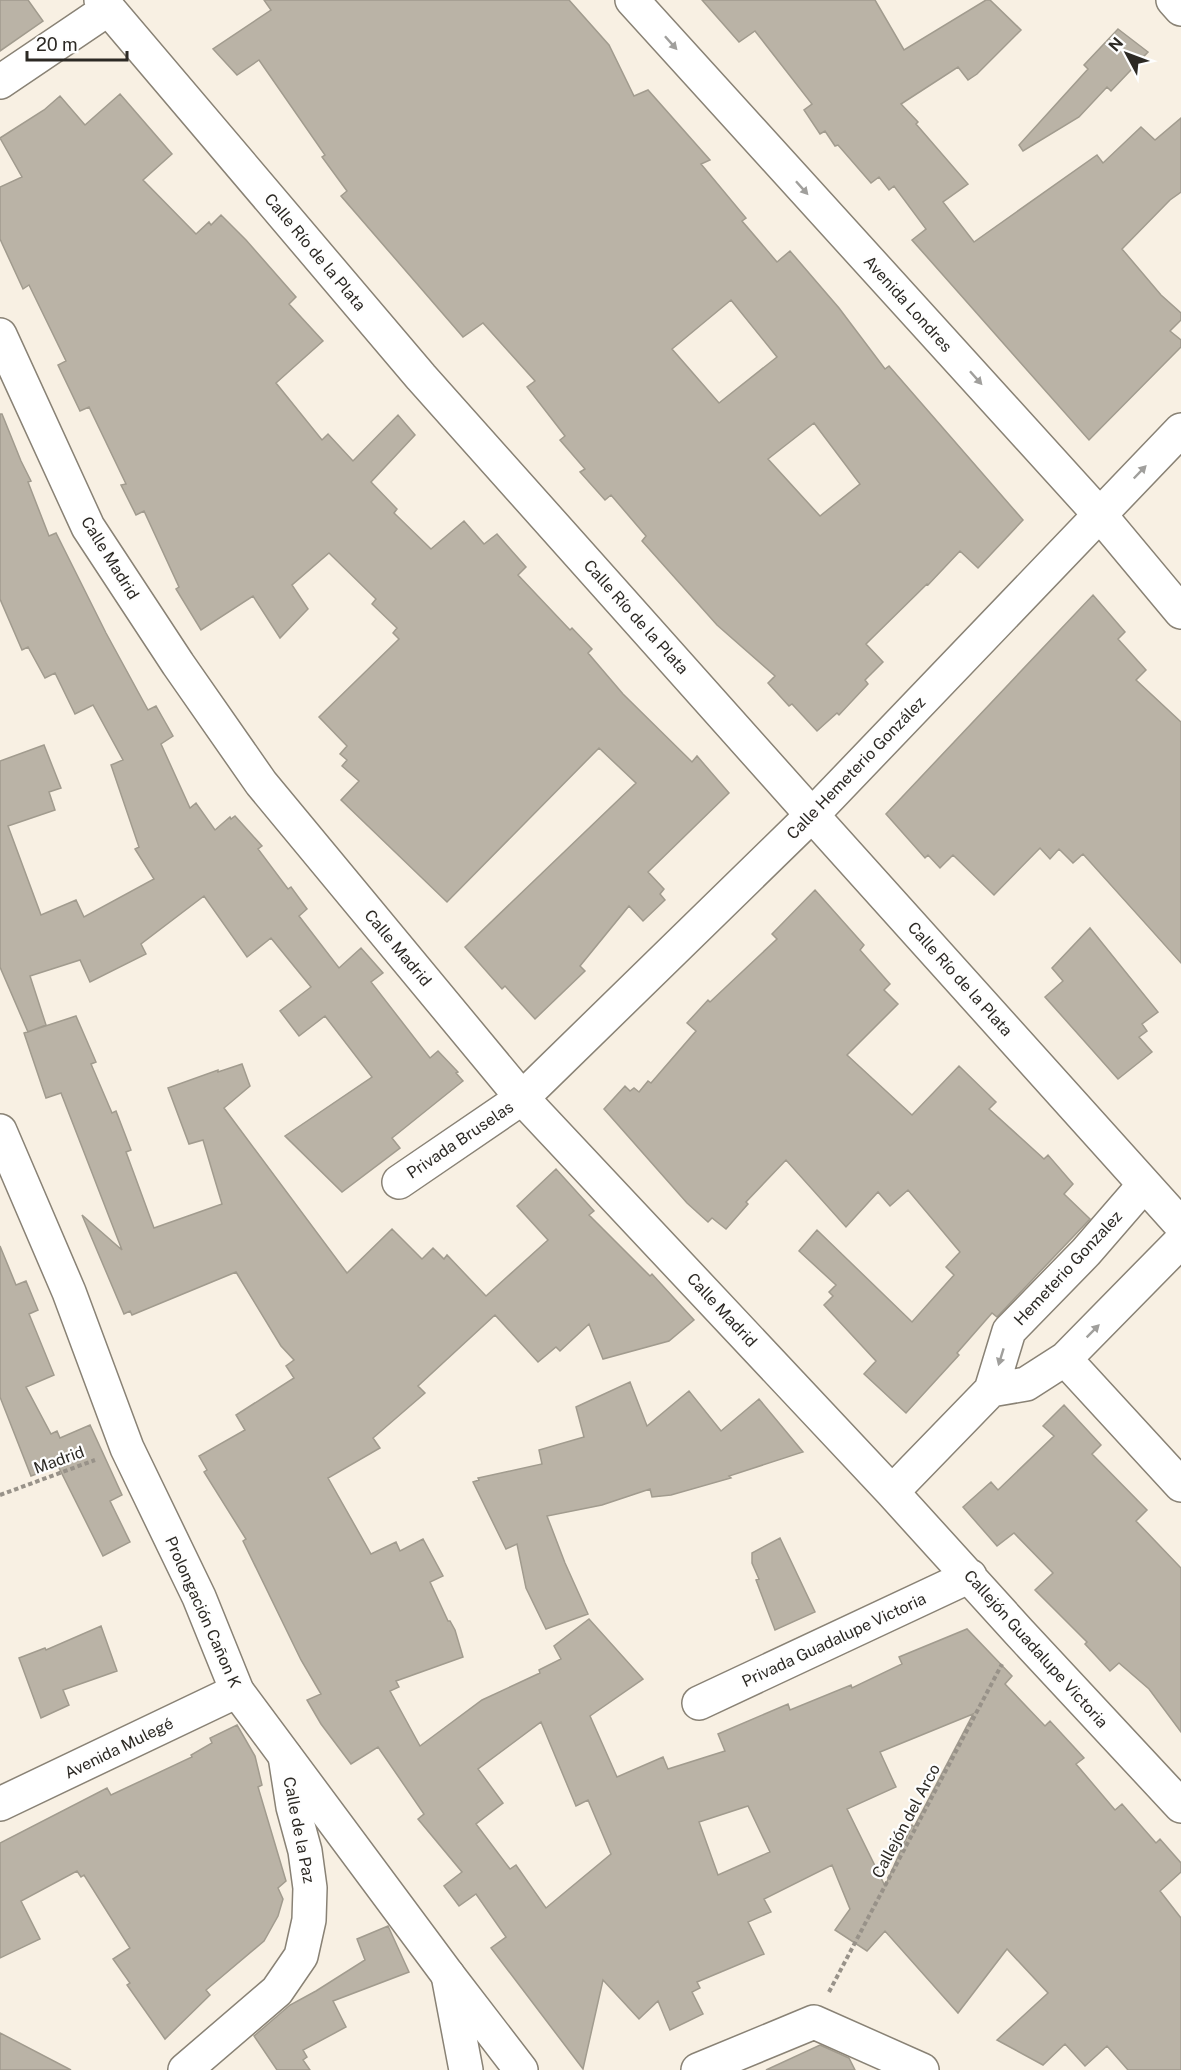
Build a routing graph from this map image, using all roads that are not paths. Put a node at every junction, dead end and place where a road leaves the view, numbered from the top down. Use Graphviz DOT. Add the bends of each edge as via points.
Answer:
graph roads {
  1 [pos="632,0"];
  2 [pos="1173,0"];
  3 [pos="104,5"];
  4 [pos="1181,9"];
  5 [pos="0,82"];
  6 [pos="0,335"];
  7 [pos="1181,429"];
  8 [pos="1100,515"];
  9 [pos="1181,612"];
  10 [pos="812,815"];
  11 [pos="522,1098"];
  12 [pos="0,1131"];
  13 [pos="399,1182"];
  14 [pos="1144,1185"];
  15 [pos="1181,1225"];
  16 [pos="1181,1241"];
  17 [pos="1065,1359"];
  18 [pos="991,1390"];
  19 [pos="1181,1485"];
  20 [pos="892,1491"];
  21 [pos="970,1576"];
  22 [pos="237,1691"];
  23 [pos="699,1703"];
  24 [pos="285,1756"];
  25 [pos="0,1804"];
  26 [pos="1181,1806"];
  27 [pos="448,1975"];
  28 [pos="185,2070"];
  29 [pos="466,2070"];
  30 [pos="521,2070"];
  31 [pos="698,2070"];
  32 [pos="922,2070"];
  1 -- 8 [label="street, Avenida Londres, one-way"];
  2 -- 4 [label="street"];
  3 -- 5 [label="street"];
  3 -- 10 [label="street, Calle Río de la Plata" via="421,376"];
  6 -- 11 [label="street, Calle Madrid" via="88,527 178,664 261,783"];
  8 -- 7 [label="street, Calle Hemeterio González, one-way"];
  8 -- 9 [label="street, Avenida Londres"];
  8 -- 10 [label="street, Calle Hemeterio González"];
  10 -- 11 [label="street, Calle Hemeterio González"];
  10 -- 14 [label="street, Calle Río de la Plata"];
  11 -- 13 [label="street, Privada Bruselas"];
  11 -- 20 [label="street, Calle Madrid"];
  12 -- 22 [label="street, Prolongación Cañon K" via="69,1292 127,1448 199,1597"];
  14 -- 15 [label="street, Calle Río de la Plata"];
  14 -- 18 [label="street, Hemeterio Gonzalez, one-way" via="1009,1331"];
  17 -- 16 [label="street, one-way"];
  17 -- 18 [label="street" via="1026,1384"];
  17 -- 19 [label="street"];
  18 -- 20 [label="street, Hemeterio Gonzalez"];
  20 -- 21 [label="street, Callejón Guadalupe Victoria"];
  21 -- 23 [label="street, Privada Guadalupe Victoria"];
  21 -- 26 [label="street, Callejón Guadalupe Victoria"];
  22 -- 24 [label="street, Prolongación Cañon K"];
  22 -- 25 [label="street, Avenida Mulegé"];
  24 -- 27 [label="street, Prolongación Cañon K"];
  24 -- 28 [label="street, Calle de la Paz" via="310,1888 309,1920 301,1956 277,1990"];
  27 -- 29 [label="street"];
  27 -- 30 [label="street, Prolongación Cañon K"];
  31 -- 32 [label="street" via="814,2022"];
}
